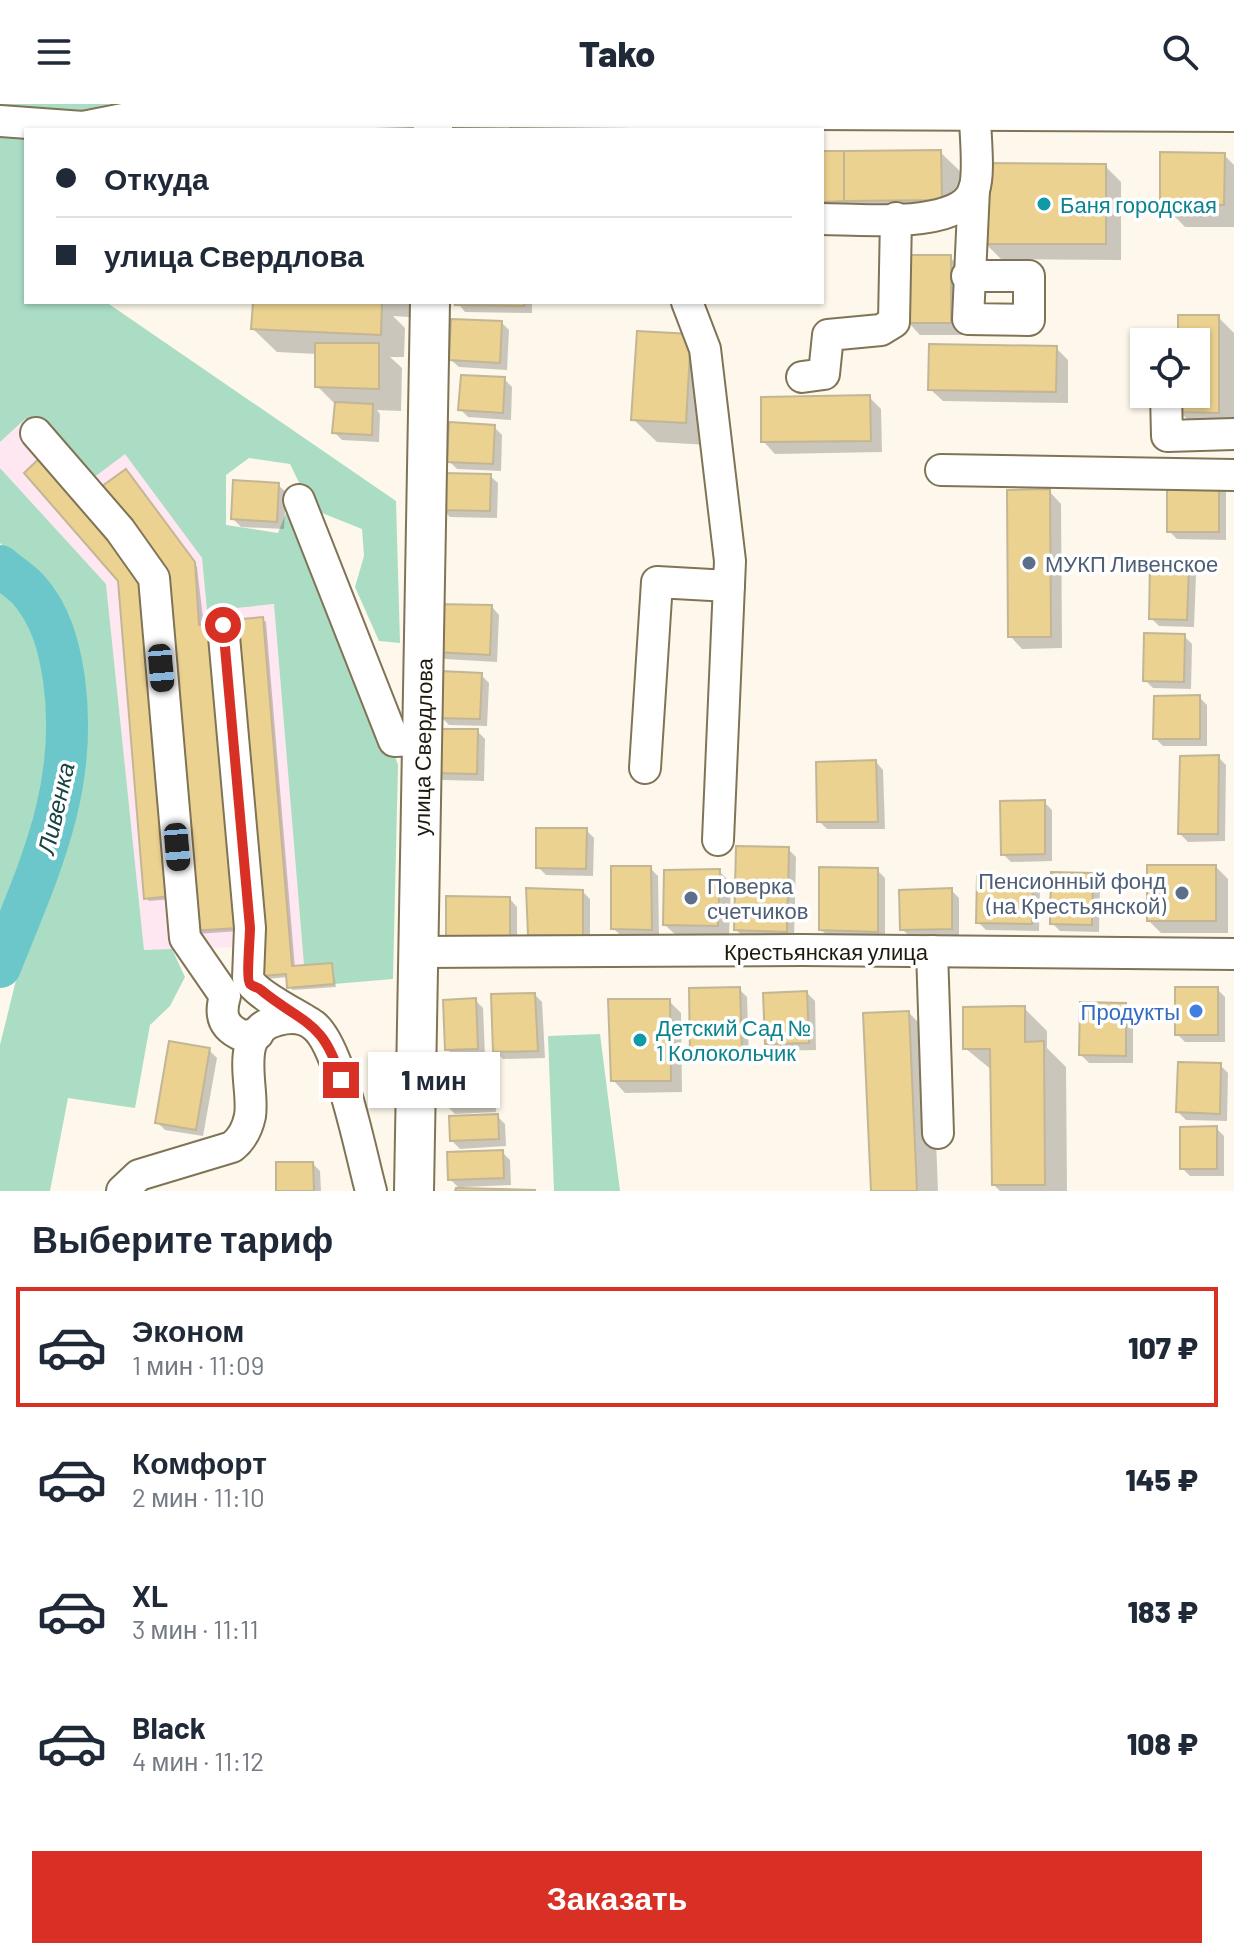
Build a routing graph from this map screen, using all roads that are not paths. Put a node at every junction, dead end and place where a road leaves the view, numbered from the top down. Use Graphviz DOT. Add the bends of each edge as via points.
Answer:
graph roads {
  1 [pos="703,109"];
  2 [pos="219,110"];
  3 [pos="433,115"];
  4 [pos="975,115"];
  5 [pos="1234,116"];
  6 [pos="0,121"];
  7 [pos="632,122"];
  8 [pos="974,189"];
  9 [pos="896,218"];
  10 [pos="824,219"];
  11 [pos="967,276"];
  12 [pos="430,304"];
  13 [pos="688,304"];
  14 [pos="802,377"];
  15 [pos="1166,408"];
  16 [pos="36,433"];
  17 [pos="1234,434"];
  18 [pos="941,470"];
  19 [pos="1234,475"];
  20 [pos="299,500"];
  21 [pos="729,586"];
  22 [pos="223,625"];
  23 [pos="422,740"];
  24 [pos="645,768"];
  25 [pos="718,840"];
  26 [pos="932,951"];
  27 [pos="419,952"];
  28 [pos="1234,954"];
  29 [pos="254,1007"];
  30 [pos="938,1133"];
  31 [pos="122,1191"];
  32 [pos="371,1191"];
  33 [pos="414,1191"];
  1 -- 4 [label="street"];
  1 -- 7 [label="street"];
  2 -- 3 [label="street"];
  2 -- 6 [label="street" via="83,127"];
  3 -- 7 [label="street"];
  4 -- 5 [label="street"];
  4 -- 8 [label="street"];
  8 -- 9 [label="street" via="955,212"];
  8 -- 11 [label="street"];
  9 -- 10 [label="street"];
  9 -- 14 [label="street" via="894,322 881,330 828,335 824,374"];
  12 -- 23 [label="main road, улица Свердлова"];
  13 -- 21 [label="street" via="705,349"];
  15 -- 17 [label="street" via="1167,436"];
  16 -- 29 [label="street" via="154,578 185,938"];
  18 -- 19 [label="street"];
  20 -- 23 [label="street" via="394,741"];
  21 -- 24 [label="street" via="657,582"];
  21 -- 25 [label="street"];
  22 -- 29 [label="street"];
  23 -- 27 [label="main road, улица Свердлова"];
  26 -- 27 [label="street, Крестьянская улица"];
  26 -- 28 [label="street, Крестьянская улица"];
  26 -- 30 [label="street"];
  27 -- 33 [label="main road, улица Свердлова"];
  29 -- 31 [label="street" via="245,1070 251,1104 243,1138 232,1147 139,1175"];
  29 -- 32 [label="street" via="314,1025 333,1050"];
}
